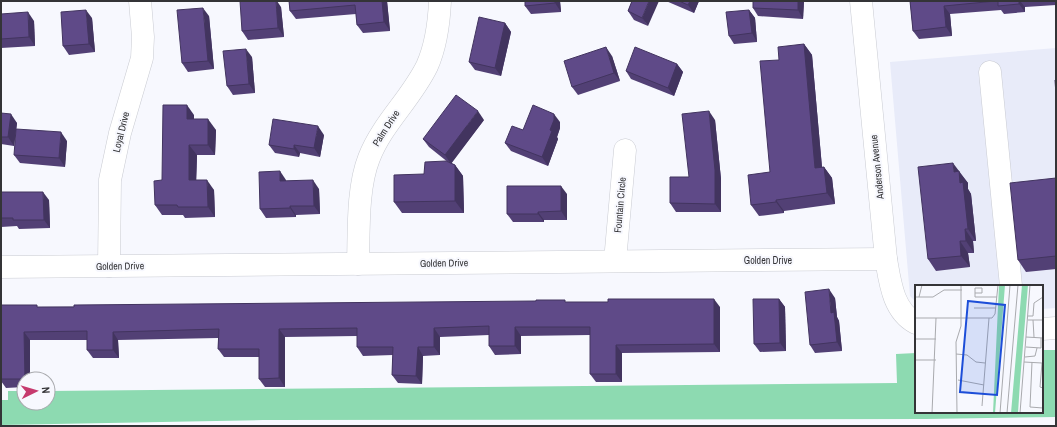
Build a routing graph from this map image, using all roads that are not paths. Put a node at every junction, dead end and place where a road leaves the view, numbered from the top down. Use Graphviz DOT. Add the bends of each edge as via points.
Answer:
graph roads {
  1 [pos="140,1"];
  2 [pos="440,1"];
  3 [pos="862,1"];
  4 [pos="990,72"];
  5 [pos="625,150"];
  6 [pos="886,259"];
  7 [pos="615,261"];
  8 [pos="358,264"];
  9 [pos="109,266"];
  10 [pos="1,267"];
  11 [pos="1011,285"];
  12 [pos="915,322"];
  13 [pos="1043,328"];
  14 [pos="1056,328"];
  1 -- 9 [label="street, Loyal Drive" via="142,58 120,133 110,180"];
  2 -- 8 [label="street, Palm Drive" via="439,22 427,66 375,143 362,179"];
  3 -- 6 [label="street, Anderson Avenue"];
  4 -- 11 [label="street"];
  5 -- 7 [label="street, Fountain Circle"];
  6 -- 7 [label="street, Golden Drive"];
  6 -- 12 [label="street, Anderson Avenue" via="894,297 908,319"];
  7 -- 8 [label="street, Golden Drive"];
  8 -- 9 [label="street, Golden Drive"];
  9 -- 10 [label="street, Golden Drive"];
  13 -- 14 [label="street"];
}
